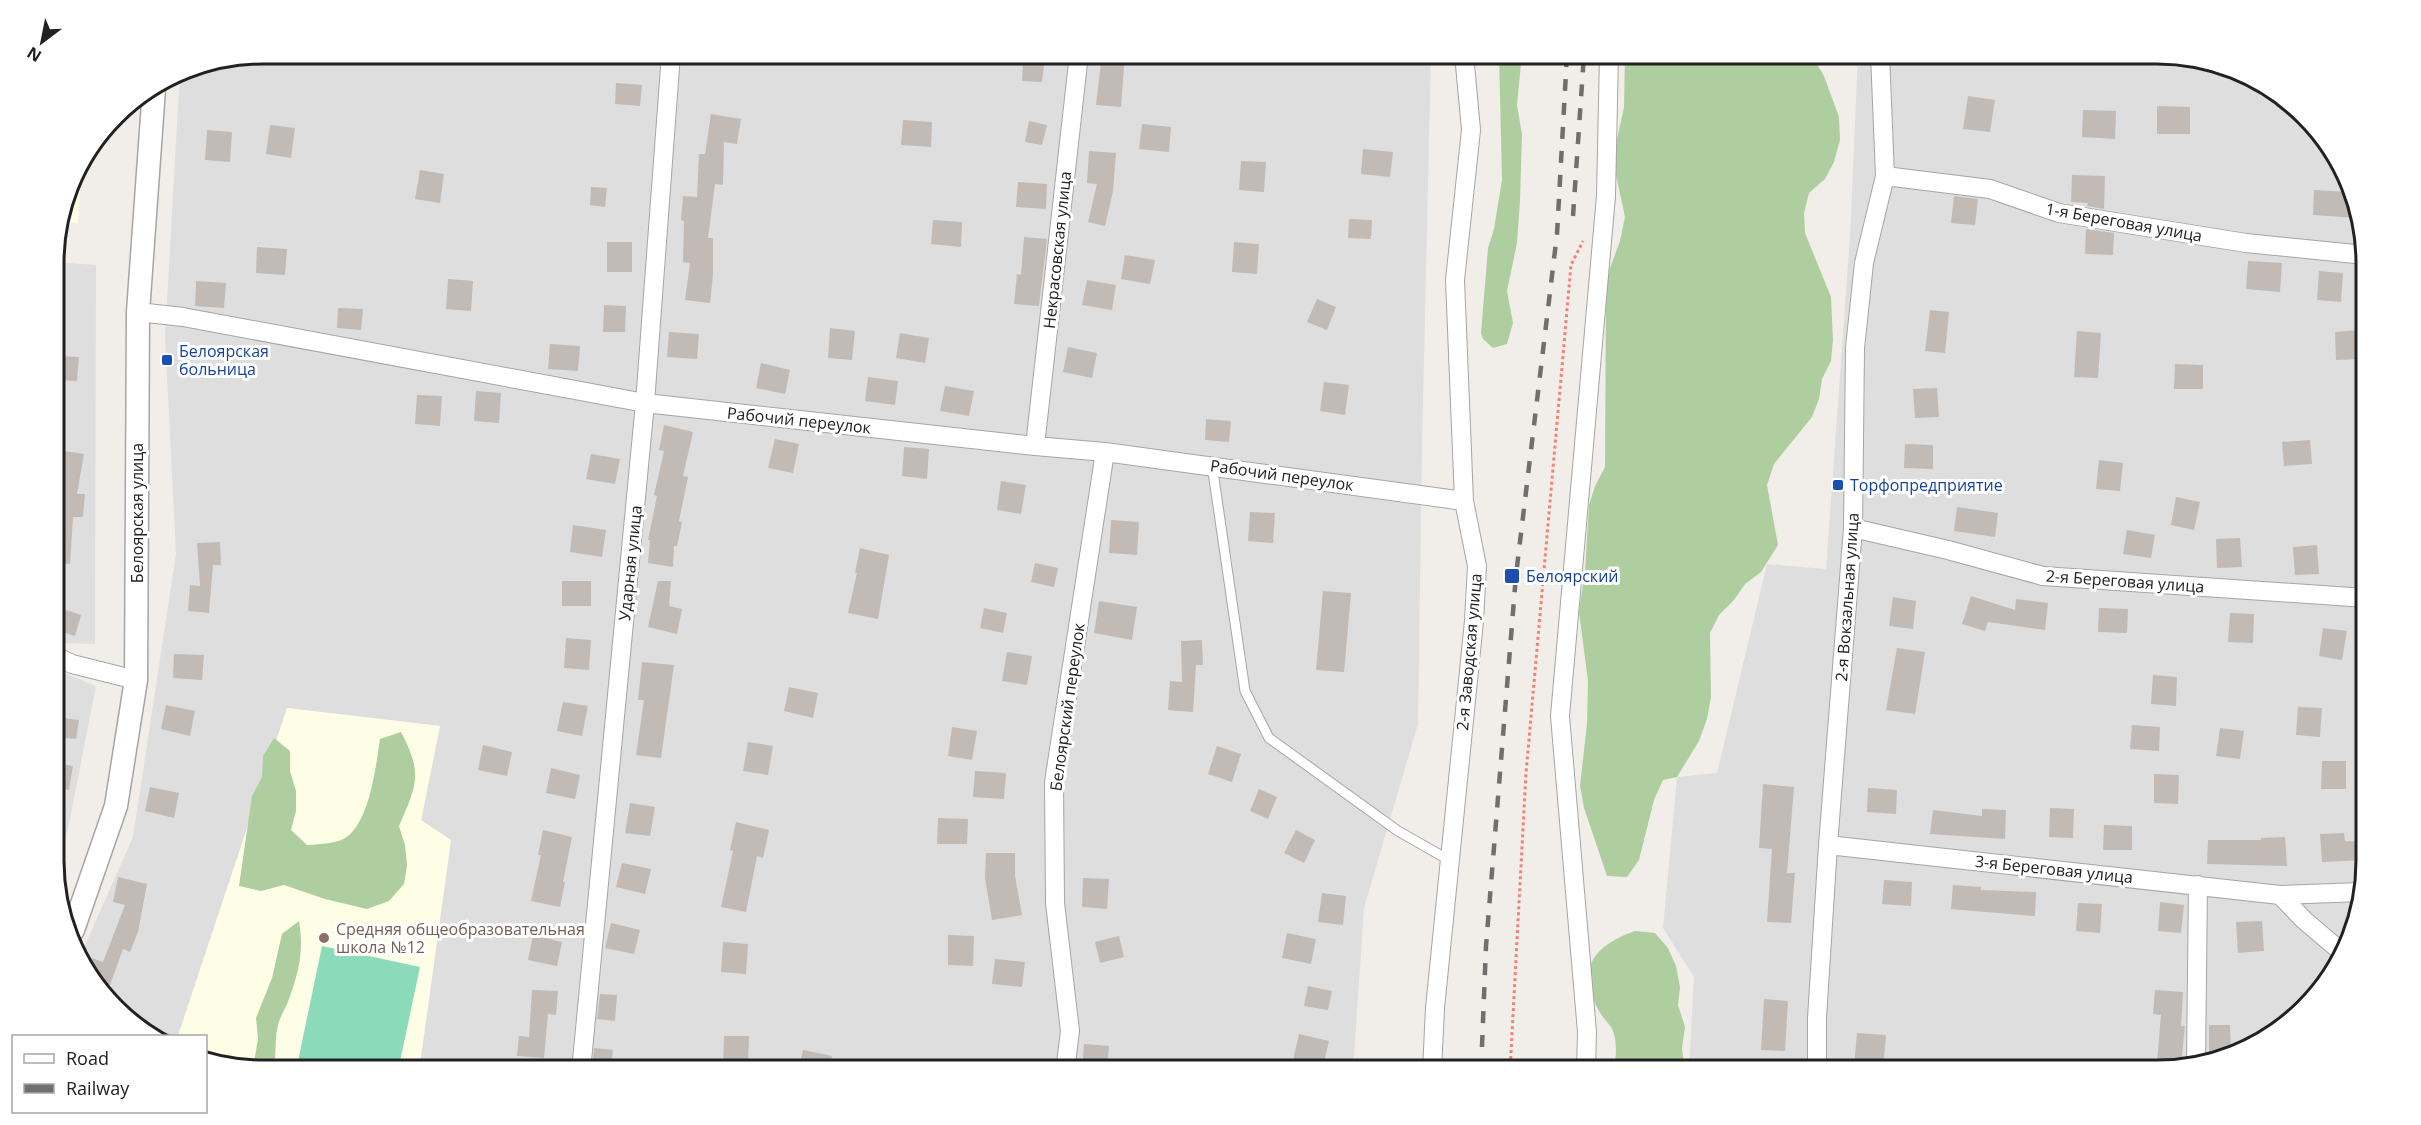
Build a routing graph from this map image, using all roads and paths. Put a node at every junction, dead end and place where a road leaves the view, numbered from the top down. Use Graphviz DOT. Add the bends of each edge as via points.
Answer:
graph roads {
  1 [pos="670,64"];
  2 [pos="1078,64"];
  3 [pos="1465,64"];
  4 [pos="1609,64"];
  5 [pos="1880,64"];
  6 [pos="153,98"];
  7 [pos="1885,176"];
  8 [pos="1586,236"];
  9 [pos="2356,254"];
  10 [pos="138,312"];
  11 [pos="645,403"];
  12 [pos="1035,446"];
  13 [pos="1105,452"];
  14 [pos="1211,465"];
  15 [pos="1464,501"];
  16 [pos="1853,528"];
  17 [pos="2356,597"];
  18 [pos="64,661"];
  19 [pos="136,680"];
  20 [pos="1828,845"];
  21 [pos="1449,860"];
  22 [pos="2198,885"];
  23 [pos="2354,892"];
  24 [pos="2280,895"];
  25 [pos="75,924"];
  26 [pos="2336,948"];
  27 [pos="2196,1057"];
  28 [pos="582,1060"];
  29 [pos="1066,1060"];
  30 [pos="1433,1060"];
  31 [pos="1511,1060"];
  32 [pos="1586,1060"];
  33 [pos="1817,1060"];
  1 -- 11 [label="street, Ударная улица"];
  2 -- 12 [label="street, Некрасовская улица"];
  3 -- 15 [label="street, 2-я Заводская улица" via="1471,130 1455,280"];
  4 -- 32 [label="street" via="1606,196 1560,716 1586,1020"];
  5 -- 7 [label="street, 2-я Вокзальная улица"];
  6 -- 10 [label="street, Белоярская улица"];
  7 -- 9 [label="street, 1-я Береговая улица" via="1990,189 2059,213 2094,219 2246,243"];
  7 -- 16 [label="street, 2-я Вокзальная улица" via="1863,263 1855,348"];
  8 -- 31 [label="path" via="1571,265 1551,470 1526,773"];
  10 -- 11 [label="street, Рабочий переулок" via="183,317"];
  10 -- 19 [label="street, Белоярская улица"];
  11 -- 12 [label="street, Рабочий переулок"];
  11 -- 28 [label="street, Ударная улица"];
  12 -- 13 [label="street, Рабочий переулок"];
  13 -- 14 [label="street, Рабочий переулок"];
  13 -- 29 [label="street, Белоярский переулок" via="1054,782 1055,903 1070,1031"];
  14 -- 15 [label="street, Рабочий переулок"];
  14 -- 21 [label="lane" via="1245,691 1269,738 1398,831"];
  15 -- 21 [label="street, 2-я Заводская улица" via="1477,566"];
  16 -- 17 [label="street, 2-я Береговая улица" via="2043,576"];
  16 -- 20 [label="street, 2-я Вокзальная улица"];
  18 -- 19 [label="street"];
  19 -- 25 [label="street, Белоярская улица" via="116,806"];
  20 -- 22 [label="street, 3-я Береговая улица"];
  20 -- 33 [label="street, 2-я Вокзальная улица"];
  21 -- 30 [label="street, 2-я Заводская улица"];
  22 -- 24 [label="street, 3-я Береговая улица"];
  22 -- 27 [label="street"];
  23 -- 24 [label="street, 3-я Береговая улица"];
  24 -- 26 [label="street"];
}
